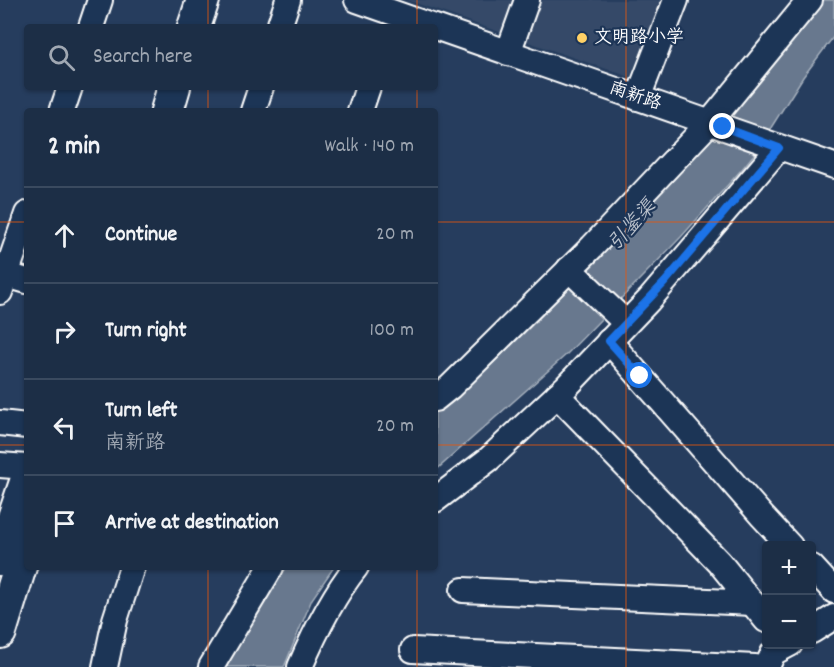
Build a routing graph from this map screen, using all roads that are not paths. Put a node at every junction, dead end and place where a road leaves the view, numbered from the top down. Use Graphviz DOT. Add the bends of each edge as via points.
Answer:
graph roads {
  1 [pos="100,0"];
  2 [pos="180,0"];
  3 [pos="203,0"];
  4 [pos="288,0"];
  5 [pos="357,0"];
  6 [pos="527,0"];
  7 [pos="676,0"];
  8 [pos="810,0"];
  9 [pos="394,13"];
  10 [pos="94,24"];
  11 [pos="173,24"];
  12 [pos="195,24"];
  13 [pos="280,24"];
  14 [pos="426,24"];
  15 [pos="438,28"];
  16 [pos="508,53"];
  17 [pos="69,90"];
  18 [pos="152,90"];
  19 [pos="173,90"];
  20 [pos="260,90"];
  21 [pos="367,90"];
  22 [pos="638,98"];
  23 [pos="63,108"];
  24 [pos="146,108"];
  25 [pos="168,108"];
  26 [pos="255,108"];
  27 [pos="361,108"];
  28 [pos="717,125"];
  29 [pos="775,146"];
  30 [pos="834,166"];
  31 [pos="24,224"];
  32 [pos="574,274"];
  33 [pos="8,280"];
  34 [pos="622,319"];
  35 [pos="609,341"];
  36 [pos="557,395"];
  37 [pos="438,396"];
  38 [pos="0,423"];
  39 [pos="24,426"];
  40 [pos="0,465"];
  41 [pos="24,467"];
  42 [pos="24,488"];
  43 [pos="438,498"];
  44 [pos="785,541"];
  45 [pos="24,554"];
  46 [pos="0,559"];
  47 [pos="131,570"];
  48 [pos="269,570"];
  49 [pos="354,570"];
  50 [pos="816,571"];
  51 [pos="463,590"];
  52 [pos="834,591"];
  53 [pos="760,612"];
  54 [pos="834,618"];
  55 [pos="816,629"];
  56 [pos="0,632"];
  57 [pos="413,650"];
  58 [pos="771,655"];
  59 [pos="105,667"];
  60 [pos="211,667"];
  61 [pos="300,667"];
  1 -- 10 [label="street"];
  2 -- 11 [label="main road"];
  3 -- 12 [label="main road"];
  4 -- 13 [label="street"];
  5 -- 9 [label="street, 南新路"];
  6 -- 16 [label="street"];
  7 -- 22 [label="street"];
  8 -- 28 [label="street"];
  9 -- 14 [label="street, 南新路"];
  15 -- 16 [label="street, 南新路"];
  16 -- 22 [label="street, 南新路"];
  17 -- 23 [label="street"];
  18 -- 24 [label="main road"];
  19 -- 25 [label="main road"];
  20 -- 26 [label="street"];
  21 -- 27 [label="street"];
  22 -- 28 [label="street, 南新路"];
  28 -- 29 [label="street, 南新路"];
  28 -- 32 [label="street"];
  29 -- 30 [label="street, 南新路"];
  29 -- 34 [label="street" via="704,238"];
  31 -- 33 [label="street"];
  32 -- 34 [label="street"];
  32 -- 37 [label="street"];
  34 -- 35 [label="street"];
  35 -- 36 [label="street"];
  35 -- 44 [label="street"];
  36 -- 43 [label="street" via="489,459"];
  36 -- 53 [label="street" via="719,562"];
  38 -- 39 [label="street"];
  40 -- 41 [label="street"];
  42 -- 46 [label="main road"];
  45 -- 56 [label="main road"];
  47 -- 59 [label="street"];
  48 -- 60 [label="street"];
  49 -- 61 [label="street" via="331,603"];
  50 -- 52 [label="street"];
  51 -- 53 [label="street"];
  54 -- 55 [label="street"];
  57 -- 58 [label="street"];
}
